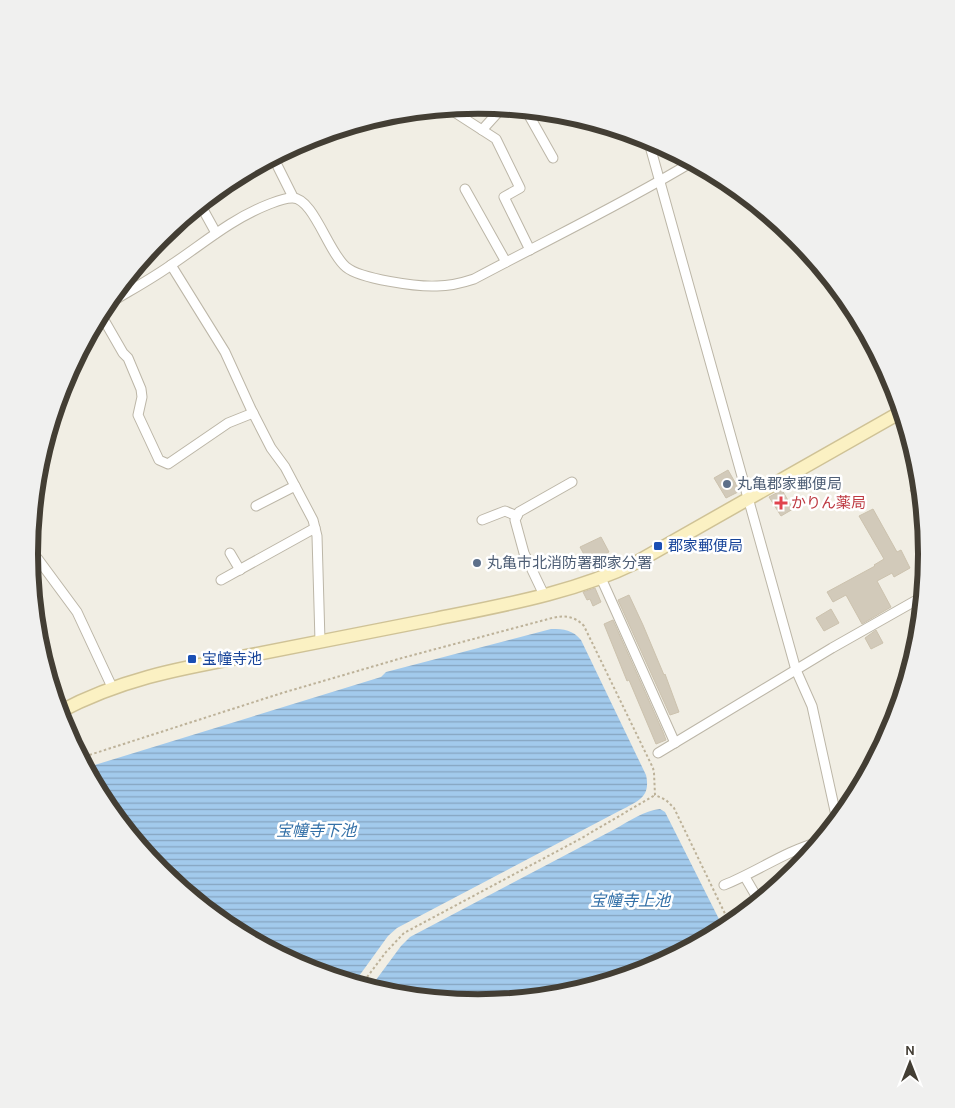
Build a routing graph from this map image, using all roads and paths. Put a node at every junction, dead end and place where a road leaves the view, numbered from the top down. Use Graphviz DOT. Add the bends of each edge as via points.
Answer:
graph roads {
  1 [pos="458,115"];
  2 [pos="496,115"];
  3 [pos="530,118"];
  4 [pos="482,130"];
  5 [pos="651,149"];
  6 [pos="554,158"];
  7 [pos="276,163"];
  8 [pos="685,166"];
  9 [pos="659,182"];
  10 [pos="465,189"];
  11 [pos="293,198"];
  12 [pos="203,210"];
  13 [pos="216,233"];
  14 [pos="530,250"];
  15 [pos="506,262"];
  16 [pos="172,266"];
  17 [pos="121,296"];
  18 [pos="105,321"];
  19 [pos="253,413"];
  20 [pos="895,415"];
  21 [pos="572,482"];
  22 [pos="295,486"];
  23 [pos="748,498"];
  24 [pos="256,506"];
  25 [pos="517,516"];
  26 [pos="482,520"];
  27 [pos="315,528"];
  28 [pos="230,553"];
  29 [pos="38,558"];
  30 [pos="240,570"];
  31 [pos="601,578"];
  32 [pos="221,580"];
  33 [pos="544,596"];
  34 [pos="915,601"];
  35 [pos="320,641"];
  36 [pos="796,670"];
  37 [pos="112,687"];
  38 [pos="66,709"];
  39 [pos="675,743"];
  40 [pos="658,753"];
  41 [pos="87,756"];
  42 [pos="655,795"];
  43 [pos="835,810"];
  44 [pos="807,845"];
  45 [pos="745,877"];
  46 [pos="724,885"];
  47 [pos="755,895"];
  48 [pos="726,917"];
  49 [pos="365,979"];
  1 -- 4 [label="street"];
  2 -- 4 [label="street"];
  3 -- 6 [label="street"];
  4 -- 14 [label="street" via="496,139 520,188 504,197"];
  5 -- 9 [label="street"];
  7 -- 11 [label="street"];
  8 -- 9 [label="street"];
  9 -- 14 [label="street"];
  9 -- 23 [label="street"];
  10 -- 15 [label="street"];
  11 -- 13 [label="street" via="240,217"];
  11 -- 15 [label="street" via="299,198 308,206 337,257 357,274 418,285 456,285"];
  12 -- 13 [label="street"];
  13 -- 16 [label="street"];
  14 -- 15 [label="street"];
  16 -- 17 [label="street"];
  16 -- 19 [label="street" via="224,352"];
  18 -- 19 [label="street" via="128,358 141,389 138,415 159,460 168,464 228,423"];
  19 -- 22 [label="street"];
  20 -- 23 [label="street"];
  21 -- 25 [label="street"];
  22 -- 24 [label="street"];
  22 -- 27 [label="street"];
  23 -- 31 [label="street" via="638,562"];
  23 -- 36 [label="street"];
  25 -- 26 [label="street" via="505,511"];
  25 -- 33 [label="street" via="515,520 524,553"];
  27 -- 30 [label="street"];
  27 -- 35 [label="street"];
  28 -- 30 [label="street"];
  29 -- 37 [label="street" via="77,612"];
  30 -- 32 [label="street"];
  31 -- 33 [label="street"];
  31 -- 39 [label="street"];
  33 -- 35 [label="street"];
  34 -- 36 [label="street"];
  35 -- 37 [label="street" via="172,670"];
  36 -- 39 [label="street"];
  36 -- 43 [label="street" via="812,706"];
  37 -- 38 [label="street"];
  39 -- 40 [label="street"];
  41 -- 42 [label="path" via="402,658 560,616 578,620 584,626 653,768"];
  42 -- 48 [label="path" via="674,808"];
  42 -- 49 [label="path" via="404,933"];
  44 -- 45 [label="street"];
  45 -- 46 [label="street"];
  45 -- 47 [label="street"];
}
